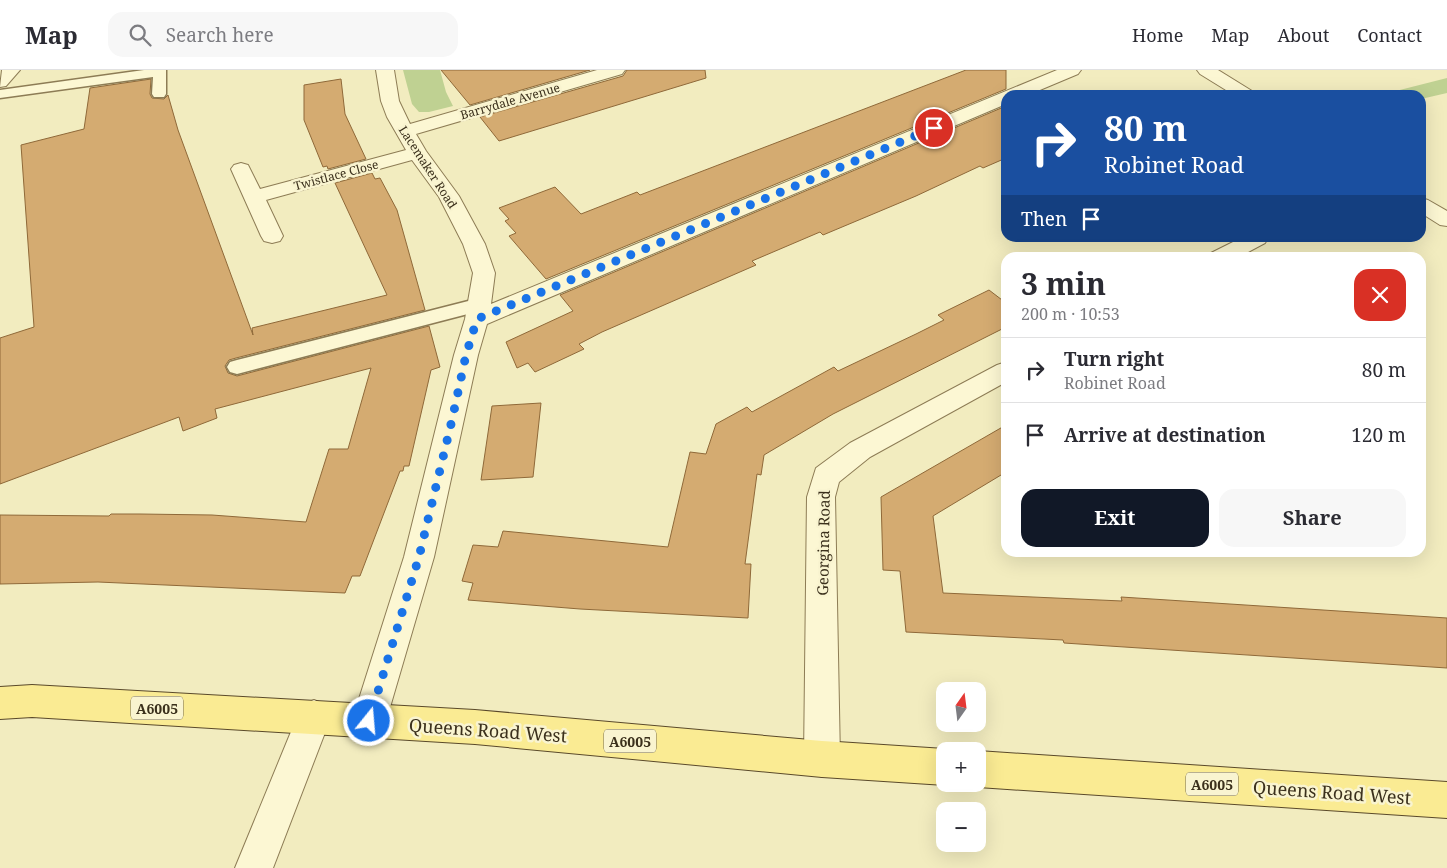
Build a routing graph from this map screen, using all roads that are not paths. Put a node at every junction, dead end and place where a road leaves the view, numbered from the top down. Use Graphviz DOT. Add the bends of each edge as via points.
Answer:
graph roads {
  1 [pos="11,70"];
  2 [pos="385,70"];
  3 [pos="616,70"];
  4 [pos="1072,70"];
  5 [pos="1206,70"];
  6 [pos="0,82"];
  7 [pos="1025,90"];
  8 [pos="1238,90"];
  9 [pos="0,94"];
  10 [pos="159,94"];
  11 [pos="1001,100"];
  12 [pos="404,132"];
  13 [pos="417,153"];
  14 [pos="241,169"];
  15 [pos="254,198"];
  16 [pos="1426,207"];
  17 [pos="1447,220"];
  18 [pos="272,236"];
  19 [pos="1249,242"];
  20 [pos="1230,252"];
  21 [pos="479,311"];
  22 [pos="237,367"];
  23 [pos="1001,374"];
  24 [pos="0,703"];
  25 [pos="314,717"];
  26 [pos="369,721"];
  27 [pos="822,759"];
  28 [pos="936,766"];
  29 [pos="986,770"];
  30 [pos="1447,800"];
  31 [pos="254,868"];
  1 -- 6 [label="street"];
  2 -- 12 [label="street, Lacemaker Road" via="390,101"];
  3 -- 12 [label="street, Barrydale Avenue"];
  4 -- 7 [label="street"];
  5 -- 8 [label="street"];
  9 -- 10 [label="lane" via="160,72"];
  11 -- 21 [label="street"];
  12 -- 13 [label="street, Lacemaker Road"];
  13 -- 15 [label="street, Twistlace Close"];
  13 -- 21 [label="street, Lacemaker Road" via="448,196 474,244 484,273"];
  14 -- 15 [label="street"];
  15 -- 18 [label="street"];
  16 -- 17 [label="street"];
  19 -- 20 [label="street"];
  21 -- 22 [label="lane"];
  21 -- 26 [label="street, Lacemaker Road" via="419,557"];
  23 -- 27 [label="street, Georgina Road" via="860,450 826,476 822,497"];
  24 -- 25 [label="main road, Queens Road West / A6005" via="32,701"];
  25 -- 26 [label="main road, Queens Road West / A6005"];
  25 -- 31 [label="street"];
  26 -- 27 [label="main road, Queens Road West / A6005" via="475,727"];
  27 -- 28 [label="main road, Queens Road West / A6005"];
  29 -- 30 [label="main road, Queens Road West / A6005"];
}
